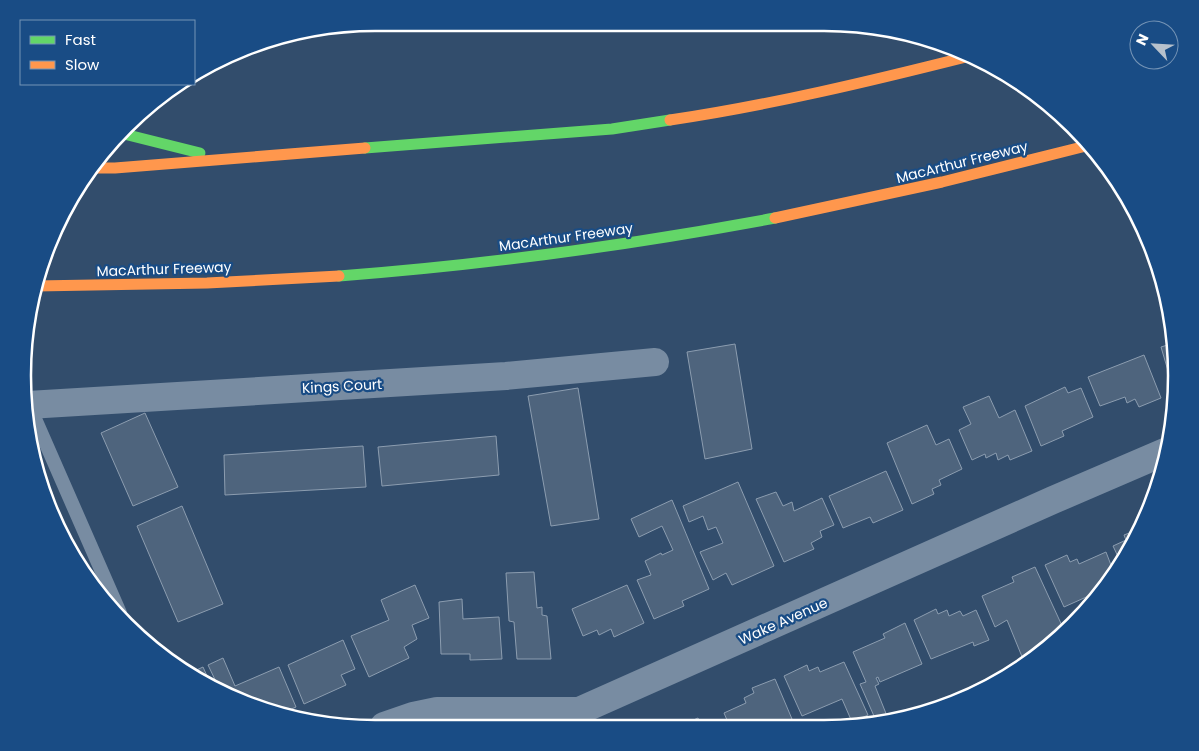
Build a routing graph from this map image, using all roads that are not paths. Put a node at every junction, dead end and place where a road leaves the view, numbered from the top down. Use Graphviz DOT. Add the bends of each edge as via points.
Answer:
graph roads {
  1 [pos="959,59"];
  2 [pos="129,135"];
  3 [pos="1081,147"];
  4 [pos="221,159"];
  5 [pos="101,168"];
  6 [pos="43,286"];
  7 [pos="655,362"];
  8 [pos="33,405"];
  9 [pos="34,415"];
  10 [pos="1158,455"];
  11 [pos="114,599"];
  12 [pos="582,719"];
  13 [pos="401,720"];
  1 -- 4 [label="highway" via="745,108 612,129"];
  2 -- 4 [label="highway"];
  3 -- 6 [label="highway, MacArthur Freeway" via="892,195 751,223 490,262 230,282"];
  4 -- 5 [label="highway"];
  7 -- 8 [label="street, Kings Court" via="498,377"];
  9 -- 11 [label="lane"];
  10 -- 12 [label="street, Wake Avenue" via="1053,500"];
  12 -- 13 [label="street, Wake Avenue" via="437,711"];
}
